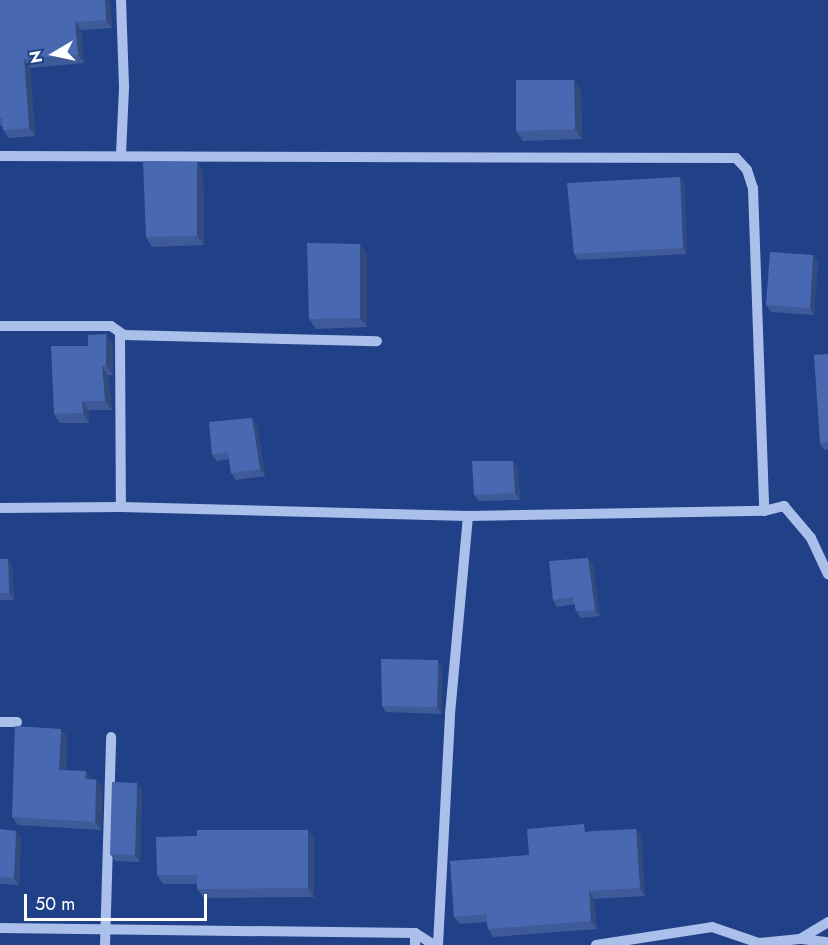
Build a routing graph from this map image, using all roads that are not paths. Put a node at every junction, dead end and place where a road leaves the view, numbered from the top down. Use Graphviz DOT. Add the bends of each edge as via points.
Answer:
graph roads {
  1 [pos="121,0"];
  2 [pos="121,153"];
  3 [pos="0,156"];
  4 [pos="0,326"];
  5 [pos="124,335"];
  6 [pos="377,341"];
  7 [pos="121,507"];
  8 [pos="0,508"];
  9 [pos="764,511"];
  10 [pos="468,516"];
  11 [pos="828,574"];
  12 [pos="0,722"];
  13 [pos="16,722"];
  14 [pos="111,737"];
  15 [pos="828,922"];
  16 [pos="0,928"];
  17 [pos="105,929"];
  18 [pos="415,933"];
  19 [pos="800,939"];
  20 [pos="828,942"];
  21 [pos="759,944"];
  22 [pos="105,945"];
  23 [pos="415,945"];
  24 [pos="436,945"];
  25 [pos="599,945"];
  1 -- 2 [label="street"];
  2 -- 3 [label="street"];
  2 -- 9 [label="street" via="736,158 747,170 753,188"];
  4 -- 5 [label="street" via="111,326"];
  5 -- 6 [label="street"];
  5 -- 7 [label="street" via="120,334"];
  7 -- 8 [label="street"];
  7 -- 10 [label="street"];
  9 -- 10 [label="street"];
  9 -- 11 [label="street" via="784,506 811,538"];
  10 -- 24 [label="street" via="450,714"];
  12 -- 13 [label="street"];
  14 -- 17 [label="street"];
  15 -- 19 [label="street"];
  16 -- 17 [label="street"];
  17 -- 18 [label="street"];
  17 -- 22 [label="street"];
  18 -- 23 [label="street"];
  18 -- 24 [label="street"];
  19 -- 20 [label="street"];
  19 -- 21 [label="street"];
  21 -- 25 [label="street" via="712,927"];
}
